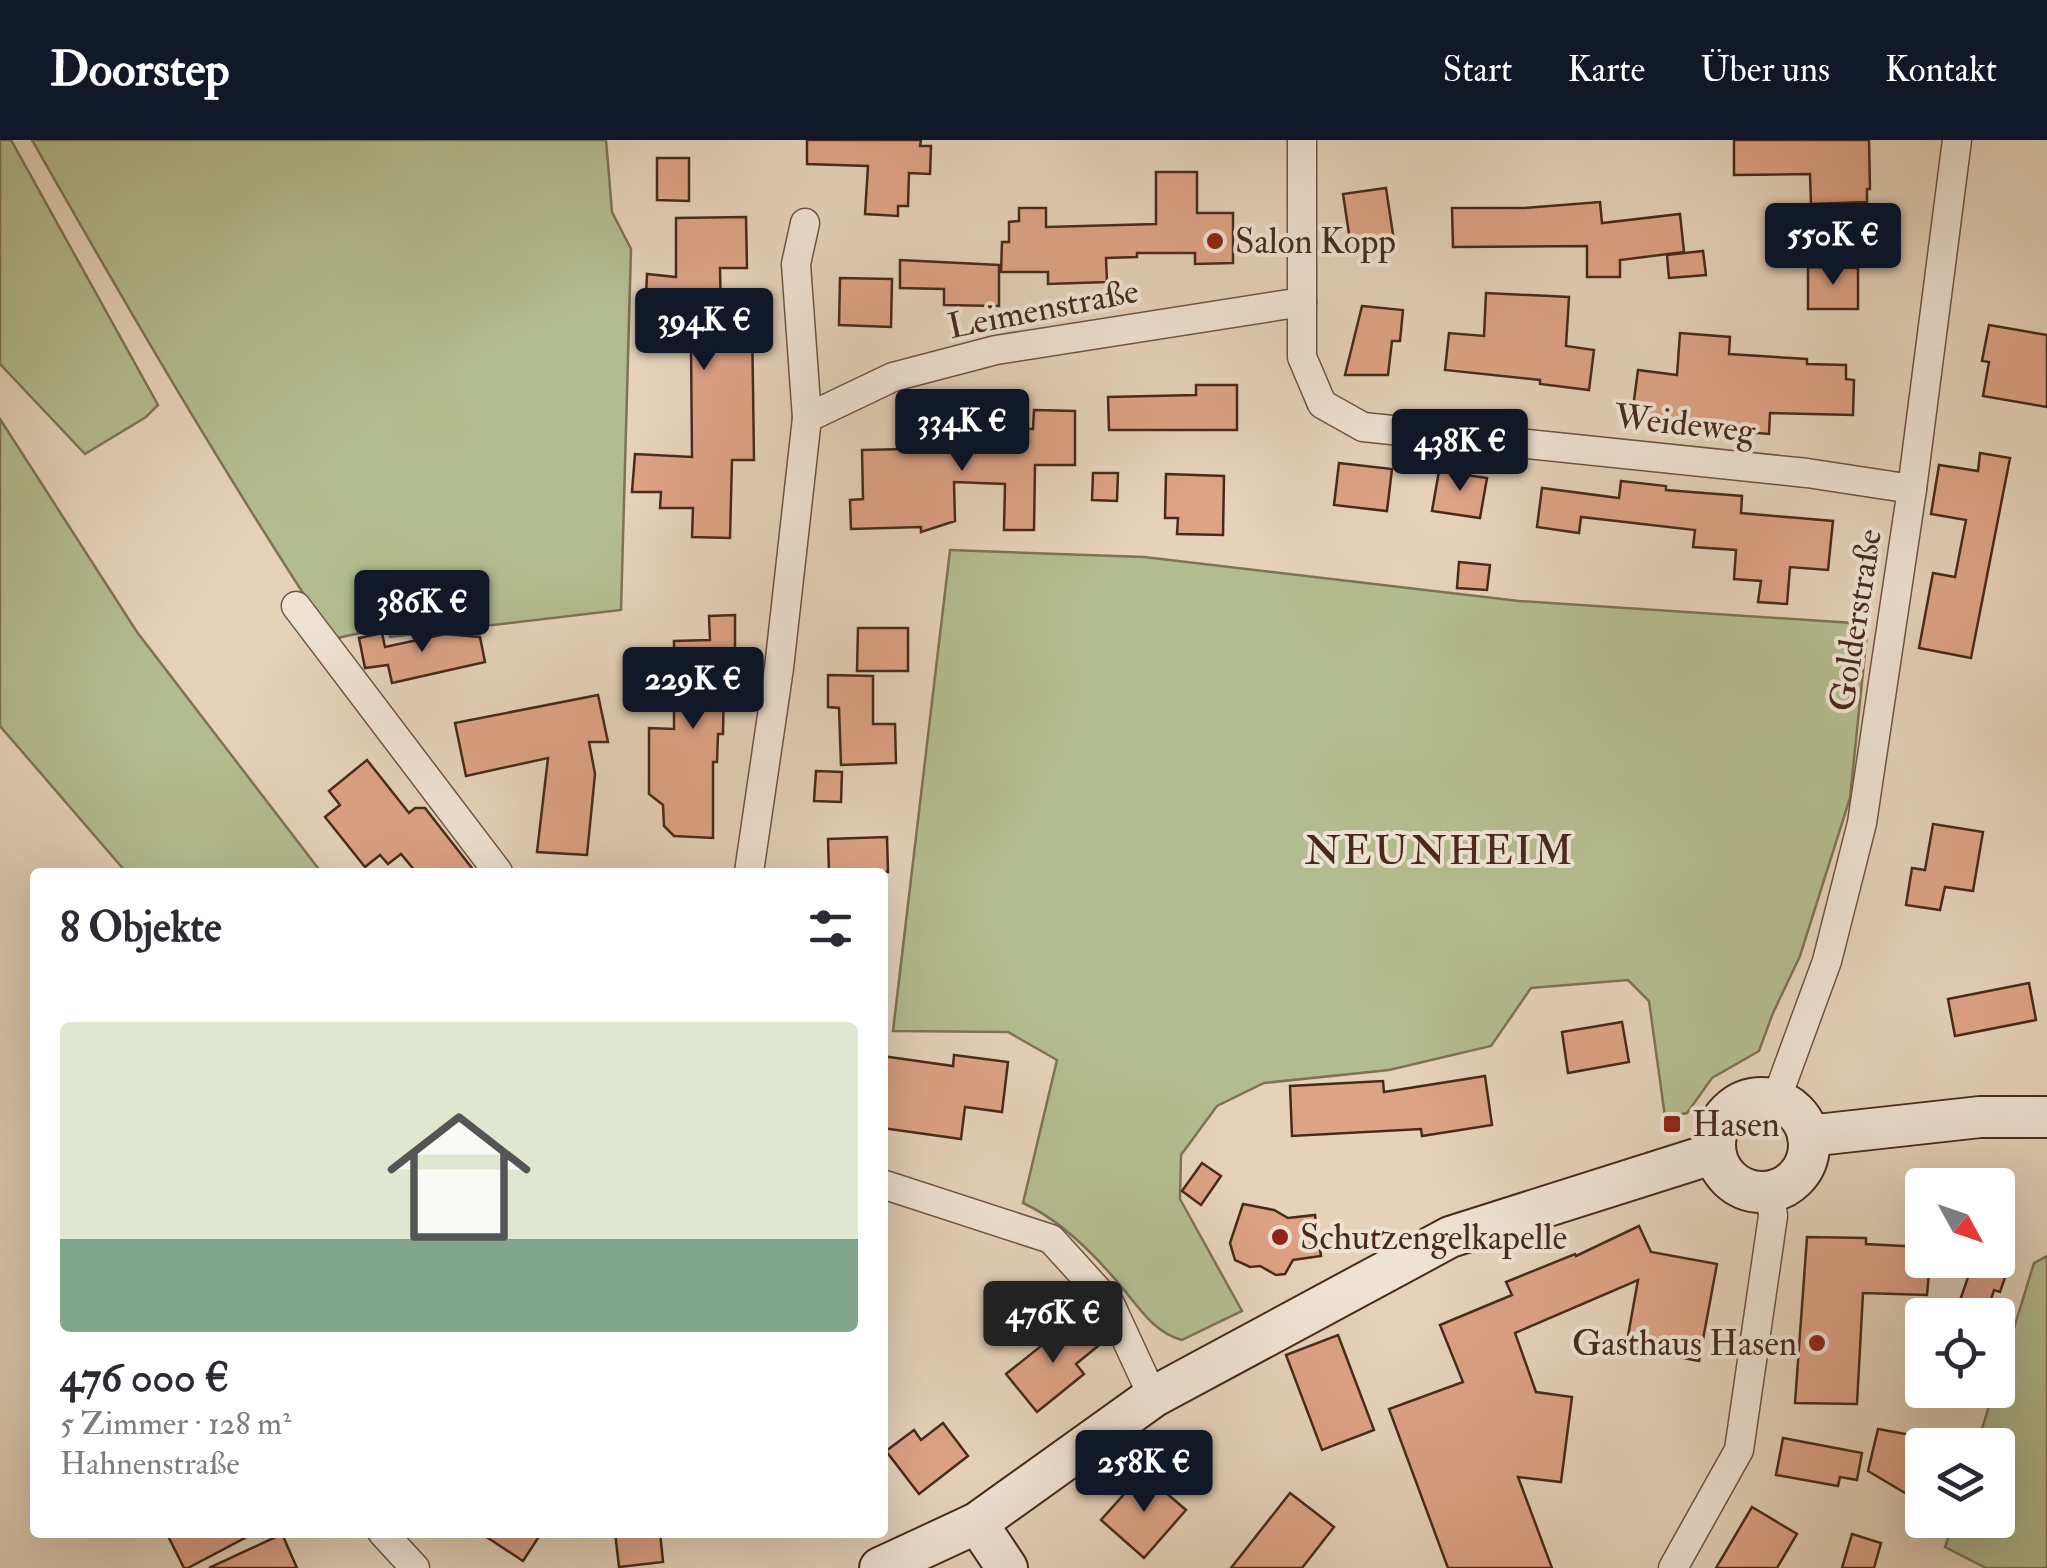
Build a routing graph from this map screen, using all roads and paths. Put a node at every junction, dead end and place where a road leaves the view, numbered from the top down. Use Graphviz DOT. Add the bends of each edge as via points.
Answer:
graph roads {
  1 [pos="1302,140"];
  2 [pos="1957,140"];
  3 [pos="805,224"];
  4 [pos="1302,302"];
  5 [pos="807,418"];
  6 [pos="1912,489"];
  7 [pos="296,606"];
  8 [pos="495,868"];
  9 [pos="749,868"];
  10 [pos="1776,1100"];
  11 [pos="2047,1117"];
  12 [pos="1808,1136"];
  13 [pos="1715,1153"];
  14 [pos="888,1186"];
  15 [pos="1770,1191"];
  16 [pos="1154,1397"];
  17 [pos="977,1523"];
  18 [pos="388,1538"];
  19 [pos="416,1568"];
  20 [pos="880,1568"];
  21 [pos="1007,1568"];
  22 [pos="1672,1568"];
  1 -- 4 [label="street, Weideweg"];
  2 -- 6 [label="street, Golderstraße"];
  3 -- 5 [label="street" via="796,264"];
  4 -- 5 [label="street, Leimenstraße" via="996,350 893,377"];
  4 -- 6 [label="street, Weideweg" via="1302,357 1322,404 1363,427"];
  5 -- 9 [label="street"];
  6 -- 10 [label="street, Golderstraße" via="1862,824 1828,961"];
  7 -- 8 [label="street"];
  10 -- 12 [label="street" via="1791,1107"];
  10 -- 13 [label="street" via="1757,1098 1724,1116"];
  11 -- 12 [label="street" via="1980,1117"];
  12 -- 15 [label="street" via="1800,1172"];
  13 -- 15 [label="street" via="1735,1184"];
  13 -- 16 [label="street" via="1450,1237"];
  14 -- 16 [label="street" via="1051,1239 1110,1304"];
  15 -- 22 [label="street" via="1772,1216 1738,1450"];
  16 -- 17 [label="street"];
  17 -- 20 [label="street"];
  17 -- 21 [label="street"];
  18 -- 19 [label="street"];
}
